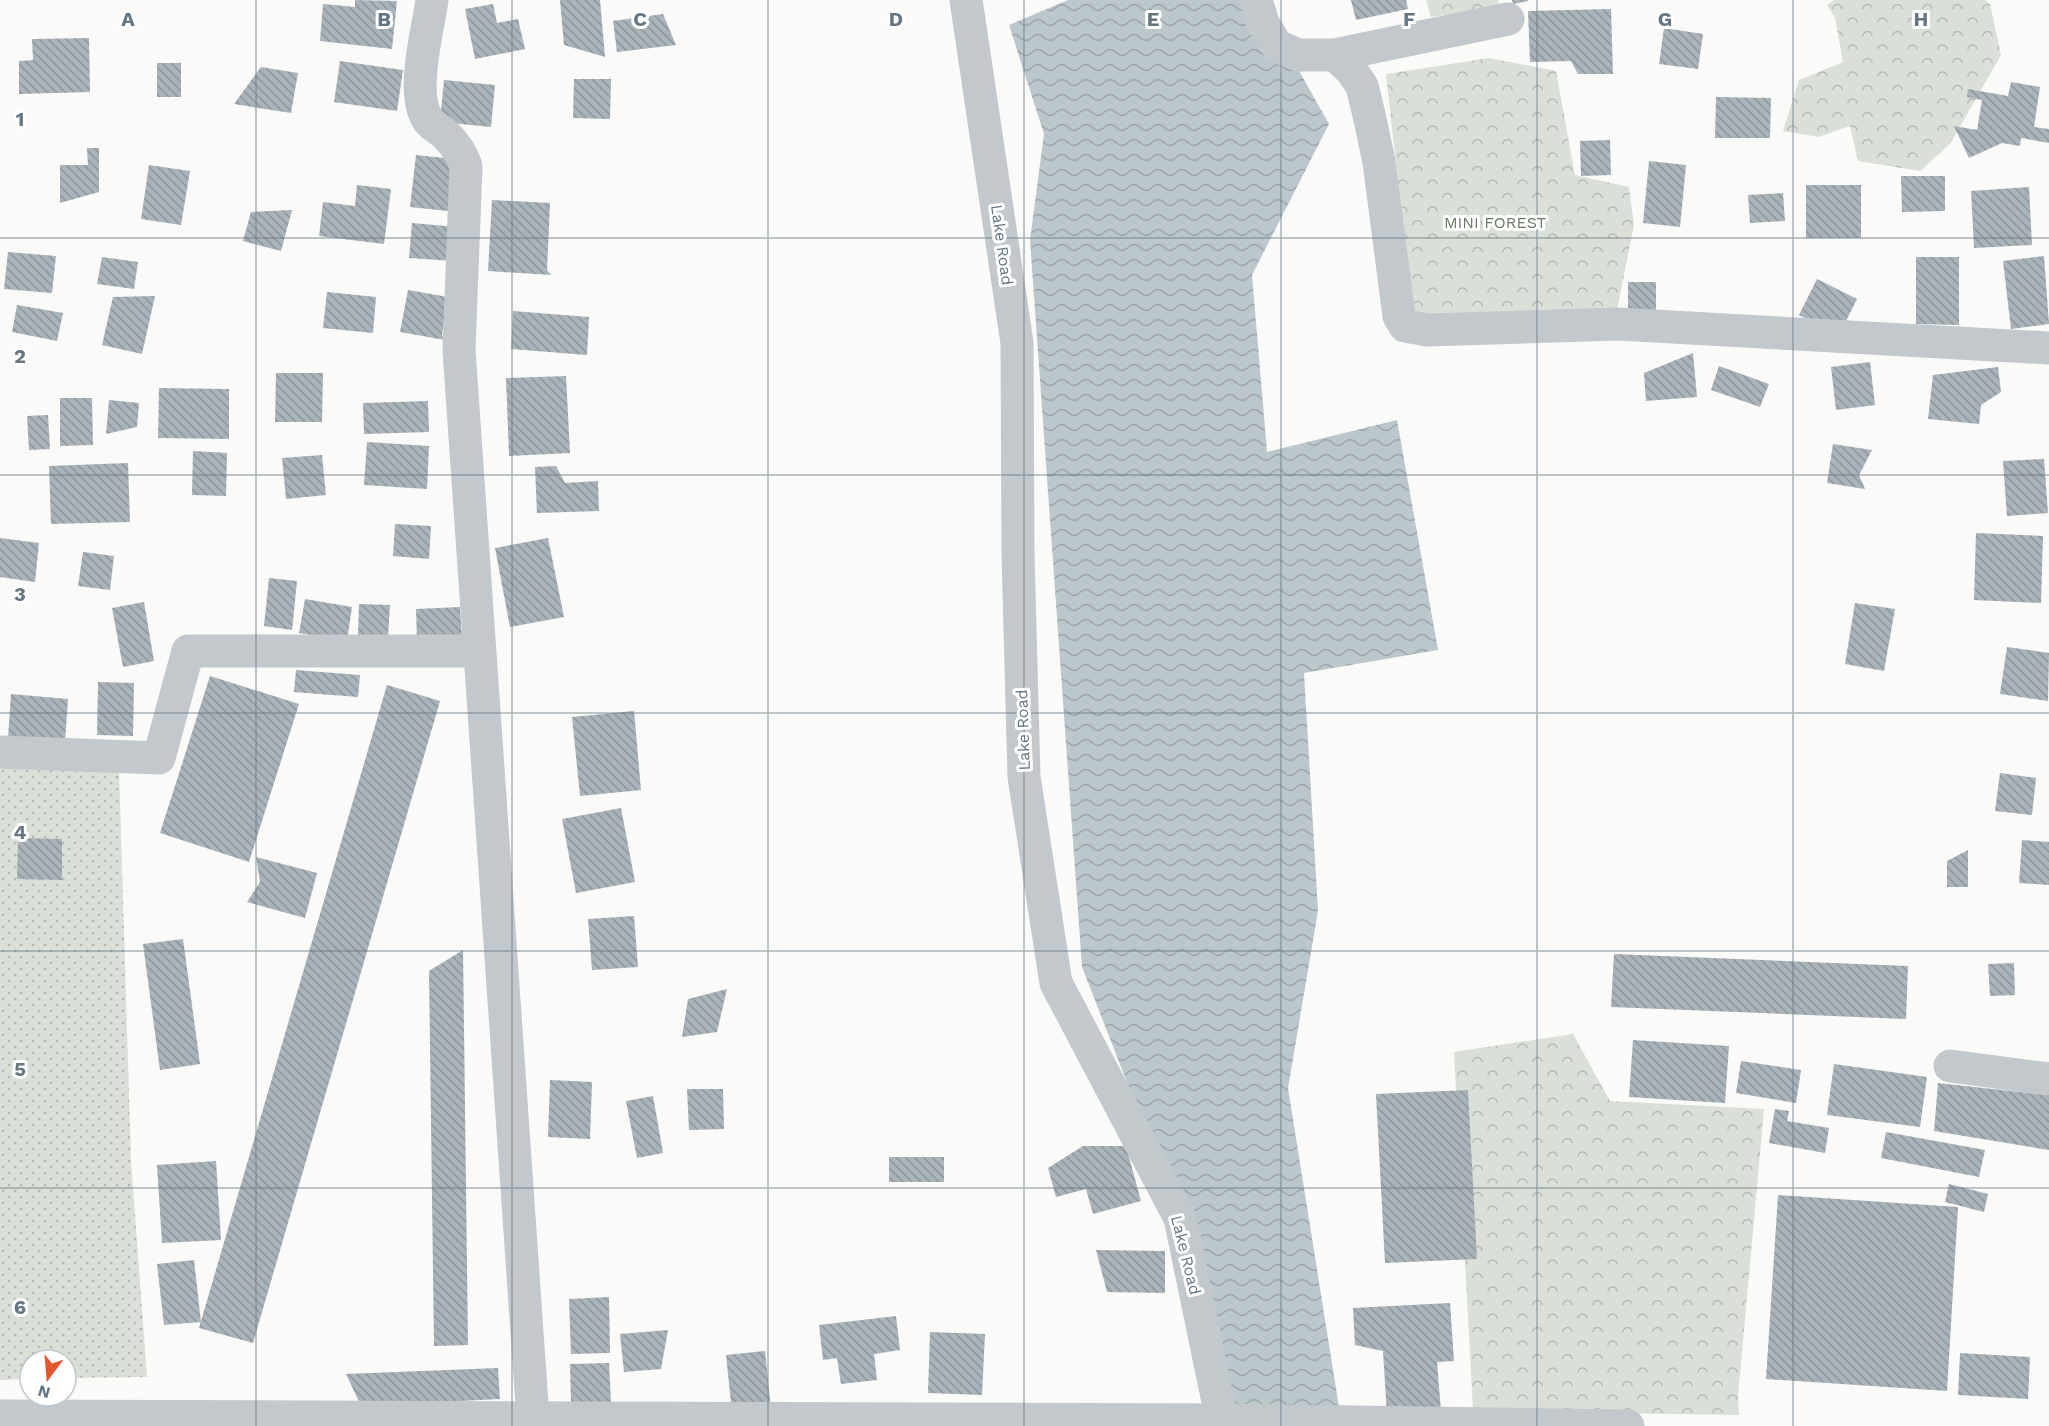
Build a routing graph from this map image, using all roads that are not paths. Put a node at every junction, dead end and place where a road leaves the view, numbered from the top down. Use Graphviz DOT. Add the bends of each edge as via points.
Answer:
graph roads {
  1 [pos="432,0"];
  2 [pos="966,0"];
  3 [pos="1256,0"];
  4 [pos="1508,19"];
  5 [pos="1335,55"];
  6 [pos="2049,348"];
  7 [pos="479,651"];
  8 [pos="0,752"];
  9 [pos="1950,1066"];
  10 [pos="2049,1079"];
  11 [pos="0,1416"];
  12 [pos="533,1419"];
  13 [pos="151,1422"];
  14 [pos="579,1423"];
  15 [pos="1223,1423"];
  16 [pos="1628,1426"];
  1 -- 7 [label="street" via="420,80 421,99 428,120 447,136 466,166 459,350"];
  2 -- 15 [label="street, Lake Road" via="1017,343 1024,777 1056,983 1180,1218"];
  3 -- 5 [label="street" via="1263,23 1277,46 1298,55"];
  4 -- 5 [label="street"];
  5 -- 6 [label="street" via="1362,86 1379,162 1399,316 1405,326 1428,330 1618,324"];
  7 -- 8 [label="street" via="188,651 159,758"];
  7 -- 12 [label="street"];
  9 -- 10 [label="street"];
  11 -- 13 [label="street"];
  12 -- 13 [label="street"];
  12 -- 14 [label="street"];
  14 -- 15 [label="street"];
  15 -- 16 [label="street"];
}
